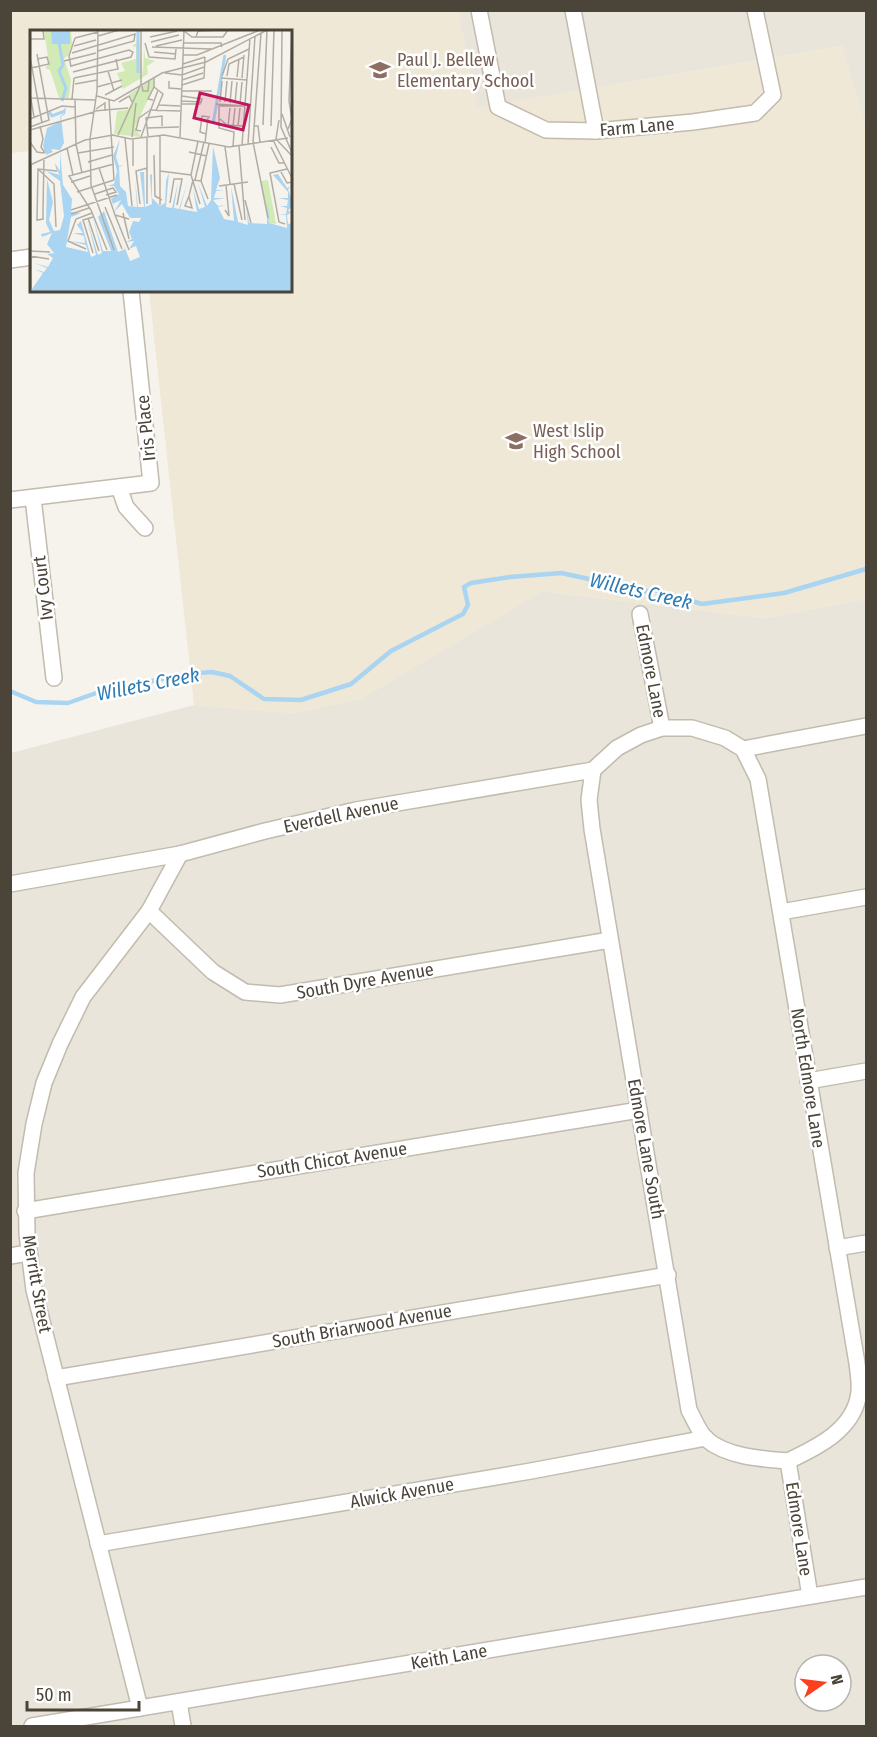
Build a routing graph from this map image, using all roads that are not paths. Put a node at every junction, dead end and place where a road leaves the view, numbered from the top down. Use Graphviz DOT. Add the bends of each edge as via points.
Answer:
graph roads {
  1 [pos="479,10"];
  2 [pos="573,10"];
  3 [pos="755,10"];
  4 [pos="596,131"];
  5 [pos="30,257"];
  6 [pos="10,260"];
  7 [pos="131,292"];
  8 [pos="119,487"];
  9 [pos="33,498"];
  10 [pos="10,500"];
  11 [pos="145,528"];
  12 [pos="640,614"];
  13 [pos="54,678"];
  14 [pos="867,726"];
  15 [pos="662,728"];
  16 [pos="743,749"];
  17 [pos="593,770"];
  18 [pos="180,854"];
  19 [pos="10,884"];
  20 [pos="867,897"];
  21 [pos="149,911"];
  22 [pos="781,912"];
  23 [pos="610,940"];
  24 [pos="867,1071"];
  25 [pos="808,1082"];
  26 [pos="639,1110"];
  27 [pos="25,1211"];
  28 [pos="867,1244"];
  29 [pos="837,1248"];
  30 [pos="28,1253"];
  31 [pos="10,1256"];
  32 [pos="668,1275"];
  33 [pos="56,1378"];
  34 [pos="860,1415"];
  35 [pos="706,1438"];
  36 [pos="788,1461"];
  37 [pos="98,1544"];
  38 [pos="867,1587"];
  39 [pos="810,1596"];
  40 [pos="179,1702"];
  41 [pos="140,1708"];
  42 [pos="32,1726"];
  43 [pos="183,1726"];
  1 -- 4 [label="street, Farm Lane" via="498,106 546,130"];
  2 -- 4 [label="street"];
  3 -- 4 [label="street, Farm Lane" via="772,95 755,113"];
  5 -- 6 [label="street"];
  7 -- 8 [label="street, Iris Place" via="152,483"];
  8 -- 9 [label="street"];
  8 -- 11 [label="street" via="126,507"];
  9 -- 10 [label="street"];
  9 -- 13 [label="street, Ivy Court"];
  12 -- 15 [label="street, Edmore Lane"];
  14 -- 16 [label="street"];
  15 -- 16 [label="street" via="692,728 725,738"];
  15 -- 17 [label="street" via="617,748"];
  16 -- 22 [label="street, North Edmore Lane" via="758,779"];
  17 -- 18 [label="street, Everdell Avenue" via="356,810"];
  17 -- 23 [label="street, Edmore Lane South" via="589,800"];
  18 -- 19 [label="street, Everdell Avenue"];
  18 -- 21 [label="street, Merritt Street"];
  20 -- 22 [label="street"];
  21 -- 23 [label="street, South Dyre Avenue" via="213,972 245,992 280,995"];
  21 -- 27 [label="street, Merritt Street" via="83,997 60,1044 44,1083 34,1124"];
  22 -- 25 [label="street, North Edmore Lane"];
  23 -- 26 [label="street, Edmore Lane South"];
  24 -- 25 [label="street"];
  25 -- 29 [label="street, North Edmore Lane"];
  26 -- 27 [label="street, South Chicot Avenue"];
  26 -- 32 [label="street, Edmore Lane South"];
  27 -- 30 [label="street, Merritt Street"];
  28 -- 29 [label="street"];
  29 -- 34 [label="street, North Edmore Lane" via="857,1363"];
  30 -- 31 [label="street"];
  30 -- 33 [label="street, Merritt Street"];
  32 -- 33 [label="street, South Briarwood Avenue"];
  32 -- 35 [label="street, Edmore Lane South" via="689,1410"];
  33 -- 37 [label="street, Merritt Street"];
  34 -- 36 [label="street, North Edmore Lane" via="818,1446"];
  35 -- 36 [label="street" via="746,1456"];
  35 -- 37 [label="street, Alwick Avenue"];
  36 -- 39 [label="street, Edmore Lane"];
  37 -- 41 [label="street, Merritt Street"];
  38 -- 39 [label="street, Keith Lane"];
  39 -- 40 [label="street, Keith Lane"];
  40 -- 41 [label="street, Keith Lane"];
  40 -- 43 [label="street"];
  41 -- 42 [label="street, Keith Lane"];
}
